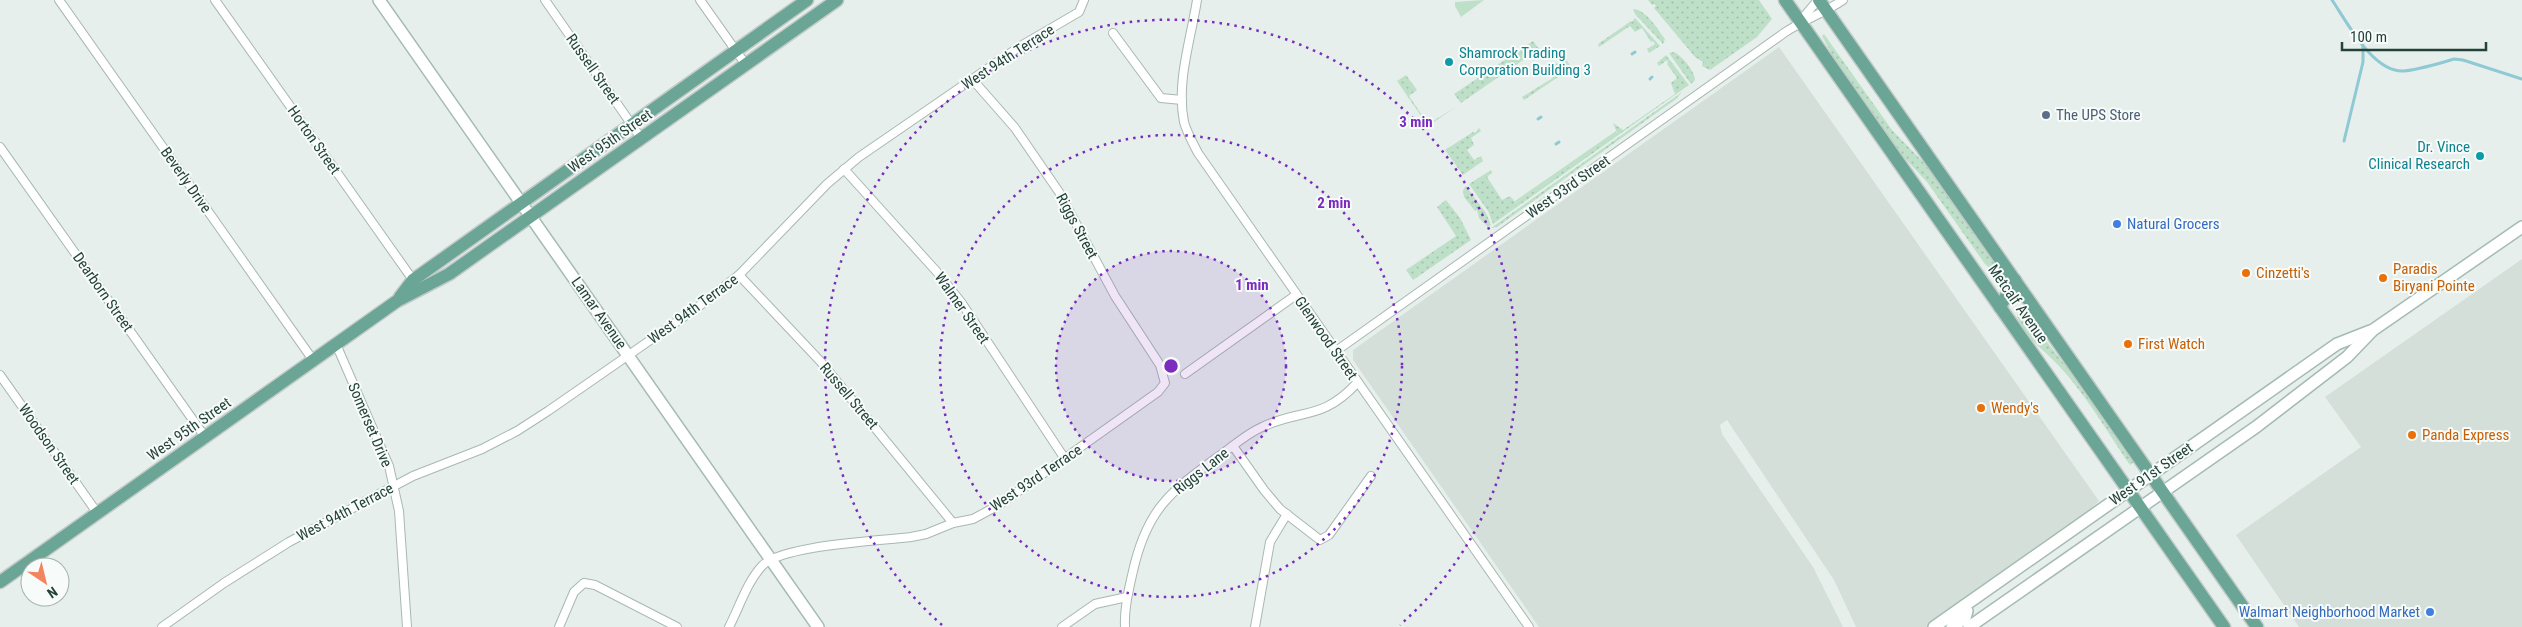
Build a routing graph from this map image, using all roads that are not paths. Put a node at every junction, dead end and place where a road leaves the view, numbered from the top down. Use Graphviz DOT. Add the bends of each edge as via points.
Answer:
graph roads {
  1 [pos="59,0"];
  2 [pos="215,0"];
  3 [pos="379,0"];
  4 [pos="544,0"];
  5 [pos="700,0"];
  6 [pos="807,0"];
  7 [pos="837,0"];
  8 [pos="1197,0"];
  9 [pos="1785,0"];
  10 [pos="1819,0"];
  11 [pos="1844,0"];
  12 [pos="1084,1"];
  13 [pos="1827,11"];
  14 [pos="1800,22"];
  15 [pos="1113,33"];
  16 [pos="735,51"];
  17 [pos="746,65"];
  18 [pos="972,79"];
  19 [pos="1182,100"];
  20 [pos="631,125"];
  21 [pos="641,138"];
  22 [pos="0,147"];
  23 [pos="844,170"];
  24 [pos="522,202"];
  25 [pos="532,216"];
  26 [pos="2522,228"];
  27 [pos="739,275"];
  28 [pos="413,280"];
  29 [pos="2015,280"];
  30 [pos="2023,292"];
  31 [pos="1296,295"];
  32 [pos="397,301"];
  33 [pos="2000,307"];
  34 [pos="2374,330"];
  35 [pos="336,344"];
  36 [pos="1336,351"];
  37 [pos="629,355"];
  38 [pos="313,360"];
  39 [pos="1185,374"];
  40 [pos="0,375"];
  41 [pos="1165,383"];
  42 [pos="1357,383"];
  43 [pos="205,437"];
  44 [pos="1233,446"];
  45 [pos="1065,459"];
  46 [pos="2150,475"];
  47 [pos="1371,476"];
  48 [pos="393,486"];
  49 [pos="2128,491"];
  50 [pos="2162,493"];
  51 [pos="2140,507"];
  52 [pos="98,514"];
  53 [pos="1287,514"];
  54 [pos="953,523"];
  55 [pos="772,559"];
  56 [pos="2014,571"];
  57 [pos="0,582"];
  58 [pos="1127,597"];
  59 [pos="1964,606"];
  60 [pos="1974,624"];
  61 [pos="162,627"];
  62 [pos="407,627"];
  63 [pos="559,627"];
  64 [pos="677,627"];
  65 [pos="729,627"];
  66 [pos="818,627"];
  67 [pos="1062,627"];
  68 [pos="1125,627"];
  69 [pos="1255,627"];
  70 [pos="1529,627"];
  71 [pos="1934,627"];
  72 [pos="1952,627"];
  73 [pos="2224,627"];
  74 [pos="2257,627"];
  1 -- 38 [label="street, Beverly Drive"];
  2 -- 28 [label="street, Horton Street"];
  3 -- 24 [label="street, Lamar Avenue"];
  4 -- 20 [label="street, Russell Street"];
  5 -- 16 [label="street"];
  6 -- 16 [label="main road, West 95th Street"];
  7 -- 17 [label="main road, West 95th Street"];
  8 -- 19 [label="street, Glenwood Street"];
  9 -- 14 [label="main road, Metcalf Avenue"];
  10 -- 13 [label="main road, Metcalf Avenue"];
  10 -- 14 [label="street, West 93rd Street"];
  11 -- 13 [label="street, West 93rd Street"];
  12 -- 18 [label="street, West 94th Terrace" via="1079,12"];
  13 -- 14 [label="street, West 93rd Street"];
  13 -- 29 [label="main road, Metcalf Avenue"];
  14 -- 33 [label="main road, Metcalf Avenue"];
  14 -- 36 [label="street, West 93rd Street"];
  15 -- 19 [label="street" via="1161,98"];
  16 -- 17 [label="street"];
  16 -- 20 [label="main road, West 95th Street"];
  17 -- 21 [label="main road, West 95th Street"];
  18 -- 23 [label="street, West 94th Terrace"];
  18 -- 41 [label="street, Riggs Street" via="1015,128 1059,192 1115,296 1160,365"];
  19 -- 31 [label="street, Glenwood Street" via="1184,122 1198,154"];
  20 -- 21 [label="street, Russell Street"];
  20 -- 24 [label="main road, West 95th Street"];
  21 -- 25 [label="main road, West 95th Street"];
  22 -- 43 [label="street, Dearborn Street"];
  23 -- 27 [label="street, West 94th Terrace"];
  23 -- 45 [label="street, Walmer Street" via="938,272 961,302"];
  24 -- 25 [label="street, Lamar Avenue"];
  24 -- 28 [label="main road, West 95th Street"];
  25 -- 32 [label="main road, West 95th Street" via="449,274"];
  25 -- 37 [label="street, Lamar Avenue"];
  26 -- 34 [label="street, West 91st Street"];
  27 -- 37 [label="street, West 94th Terrace"];
  27 -- 54 [label="street, Russell Street" via="821,362"];
  28 -- 32 [label="main road, West 95th Street"];
  29 -- 30 [label="main road, Metcalf Avenue"];
  29 -- 33 [label="main road"];
  30 -- 33 [label="main road"];
  30 -- 46 [label="main road, Metcalf Avenue"];
  31 -- 36 [label="street, Glenwood Street"];
  31 -- 39 [label="street"];
  32 -- 35 [label="main road, West 95th Street"];
  33 -- 49 [label="main road, Metcalf Avenue"];
  34 -- 46 [label="street, West 91st Street" via="2337,344"];
  34 -- 50 [label="street, West 91st Street" via="2346,357 2256,427"];
  35 -- 38 [label="main road, West 95th Street"];
  35 -- 48 [label="street, Somerset Drive" via="389,466"];
  36 -- 42 [label="street, Glenwood Street"];
  37 -- 48 [label="street, West 94th Terrace" via="517,431"];
  37 -- 55 [label="street, Lamar Avenue"];
  38 -- 43 [label="main road, West 95th Street"];
  40 -- 52 [label="street, Woodson Street"];
  41 -- 45 [label="street, West 93rd Terrace" via="1158,392"];
  42 -- 44 [label="street, Riggs Lane" via="1343,398 1325,408 1260,428"];
  42 -- 70 [label="street, Glenwood Street"];
  43 -- 52 [label="main road, West 95th Street"];
  44 -- 53 [label="street" via="1264,490"];
  44 -- 58 [label="street, Riggs Lane" via="1182,483 1156,512 1139,544"];
  45 -- 54 [label="street, West 93rd Terrace" via="999,505 973,518"];
  46 -- 49 [label="street, West 91st Street"];
  46 -- 50 [label="main road, Metcalf Avenue"];
  47 -- 53 [label="street" via="1329,535 1320,540"];
  48 -- 61 [label="street, West 94th Terrace" via="289,542"];
  48 -- 62 [label="street, Somerset Drive" via="399,511"];
  49 -- 51 [label="main road, Metcalf Avenue"];
  49 -- 56 [label="street, West 91st Street"];
  50 -- 51 [label="street, West 91st Street"];
  50 -- 74 [label="main road, Metcalf Avenue"];
  51 -- 60 [label="street, West 91st Street"];
  51 -- 73 [label="main road, Metcalf Avenue"];
  52 -- 57 [label="main road, West 95th Street"];
  53 -- 69 [label="street" via="1270,542"];
  54 -- 55 [label="street, West 93rd Terrace" via="911,537 791,551"];
  55 -- 65 [label="street" via="755,576"];
  55 -- 66 [label="street, Lamar Avenue"];
  56 -- 59 [label="street, West 91st Street"];
  56 -- 60 [label="street" via="2007,584 1972,608"];
  58 -- 67 [label="street" via="1095,604"];
  58 -- 68 [label="street, Riggs Lane"];
  59 -- 71 [label="street, West 91st Street"];
  59 -- 72 [label="street" via="1967,611 1965,618"];
  63 -- 64 [label="street" via="574,592 584,584 595,585"];
}
